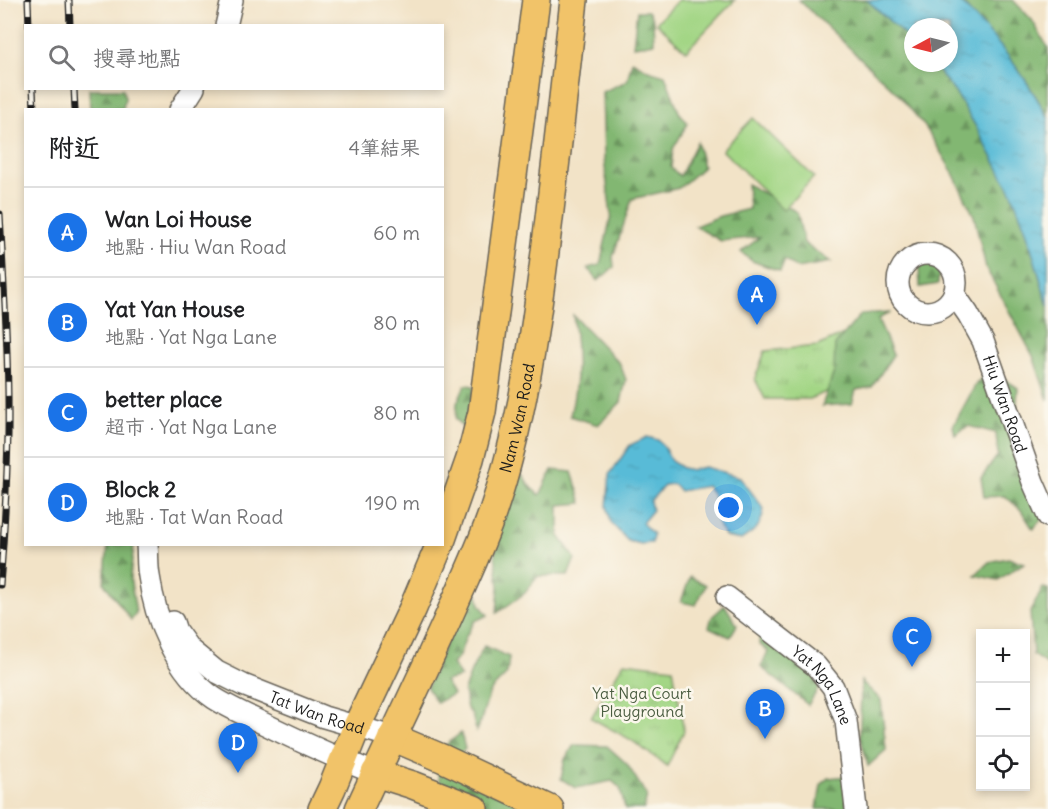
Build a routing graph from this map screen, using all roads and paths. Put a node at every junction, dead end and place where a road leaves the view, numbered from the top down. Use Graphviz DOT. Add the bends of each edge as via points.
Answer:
graph roads {
  1 [pos="232,0"];
  2 [pos="536,0"];
  3 [pos="574,0"];
  4 [pos="226,24"];
  5 [pos="193,90"];
  6 [pos="181,108"];
  7 [pos="954,294"];
  8 [pos="1048,516"];
  9 [pos="444,535"];
  10 [pos="147,546"];
  11 [pos="162,546"];
  12 [pos="439,546"];
  13 [pos="727,597"];
  14 [pos="357,726"];
  15 [pos="392,737"];
  16 [pos="343,761"];
  17 [pos="375,773"];
  18 [pos="322,809"];
  19 [pos="359,809"];
  20 [pos="474,809"];
  21 [pos="550,809"];
  22 [pos="856,809"];
  1 -- 4 [label="street"];
  2 -- 9 [label="main road, Nam Wan Road" via="482,412"];
  3 -- 15 [label="main road, Nam Wan Road" via="539,300 516,426 493,511 476,554"];
  5 -- 6 [label="street"];
  7 -- 8 [label="street, Hiu Wan Road" via="983,341"];
  10 -- 16 [label="street, Tat Wan Road" via="156,611 175,655 194,679 213,697 238,711"];
  11 -- 14 [label="street, Tat Wan Road" via="168,607 176,631 189,648 217,672 243,685"];
  12 -- 14 [label="main road"];
  13 -- 22 [label="street, Yat Nga Lane" via="816,666 833,687 846,721"];
  14 -- 15 [label="street, Tat Wan Road"];
  14 -- 16 [label="main road"];
  15 -- 17 [label="main road, Nam Wan Road"];
  15 -- 21 [label="main road, Tat Wan Road"];
  16 -- 17 [label="street, Tat Wan Road"];
  16 -- 18 [label="main road"];
  17 -- 19 [label="main road, Nam Wan Road"];
  17 -- 20 [label="main road, Tat Wan Road"];
}
